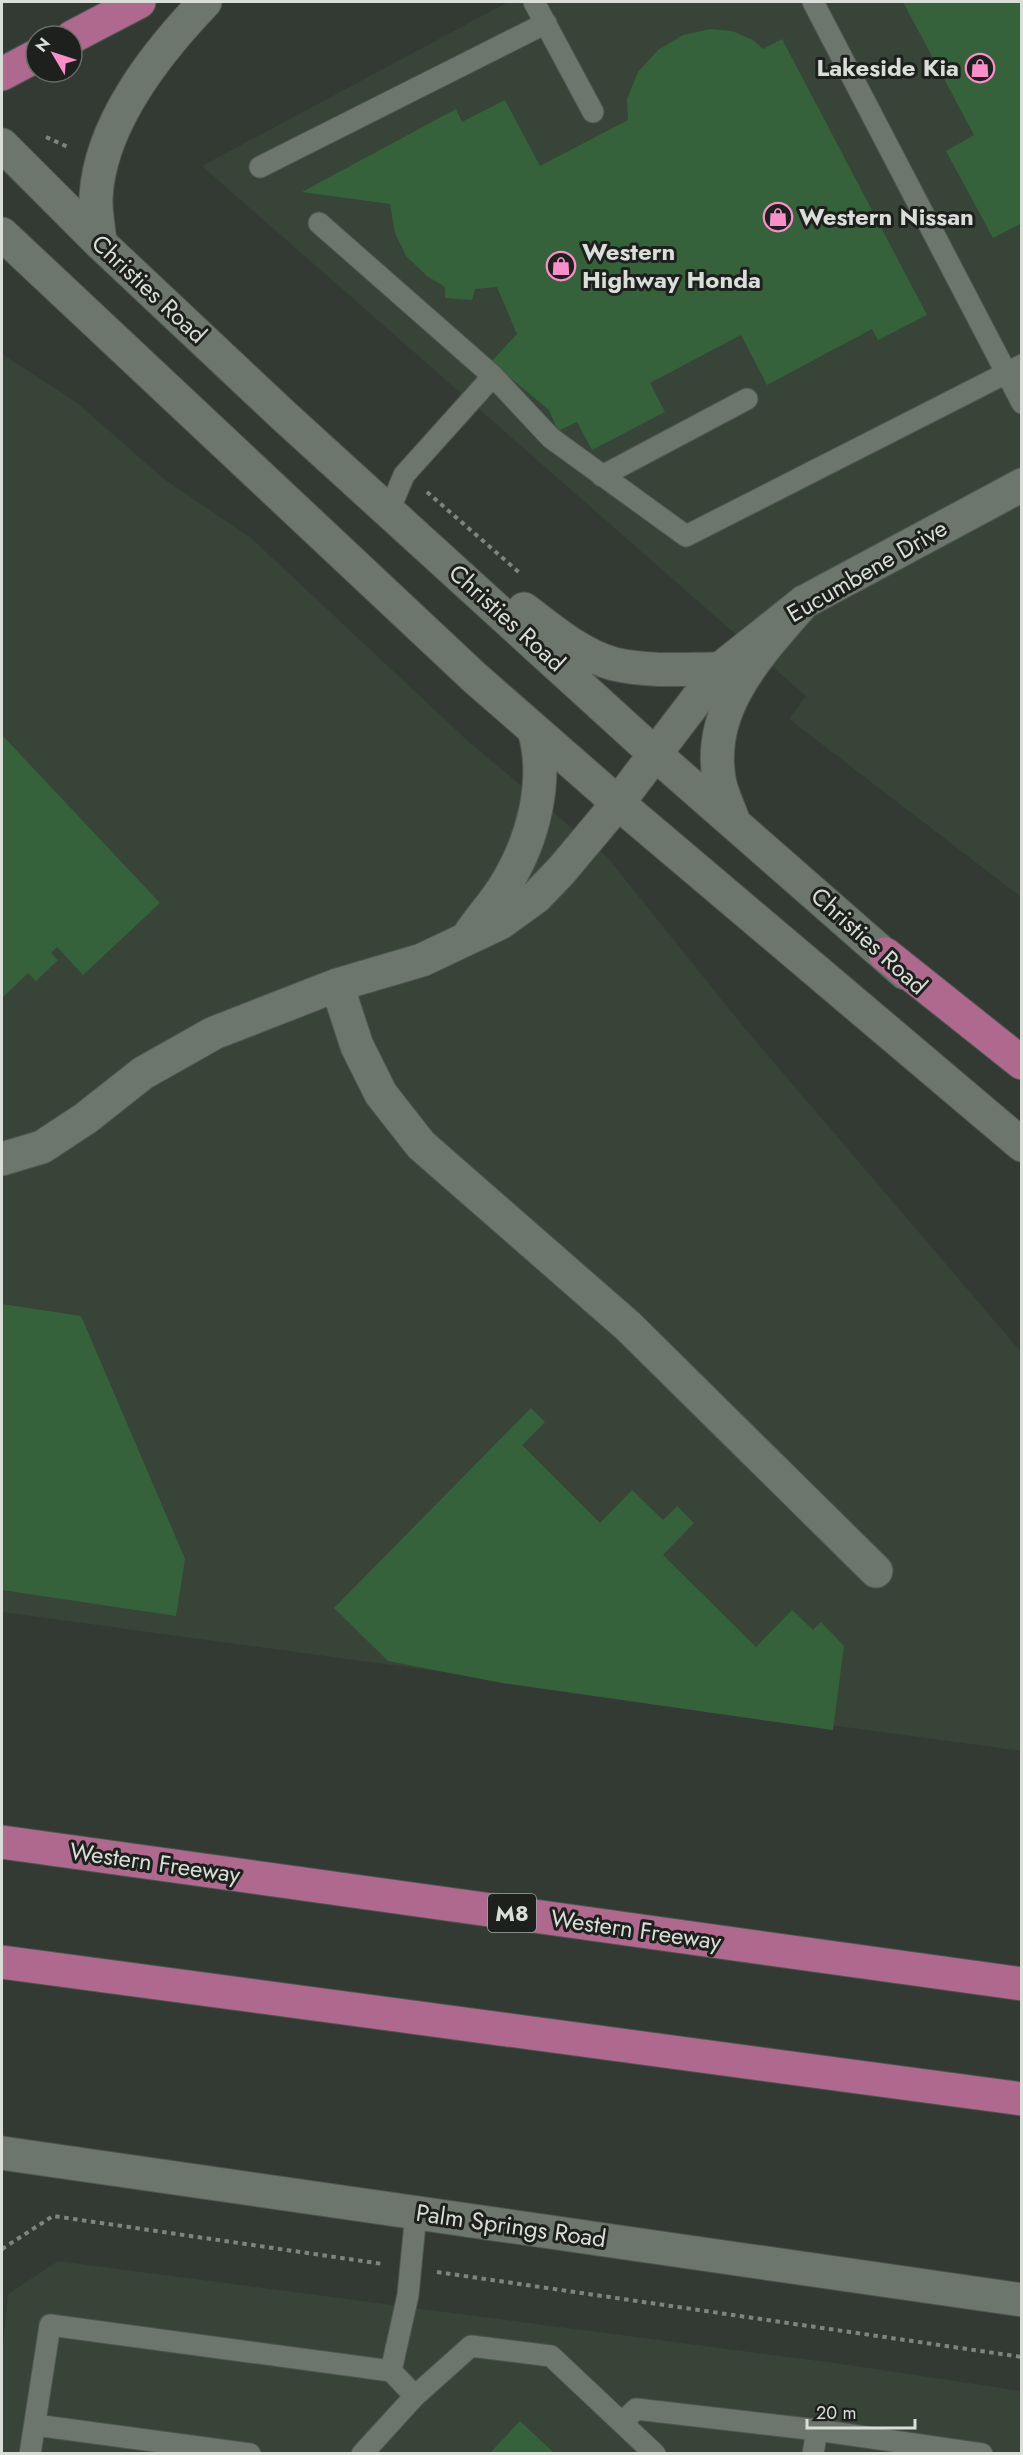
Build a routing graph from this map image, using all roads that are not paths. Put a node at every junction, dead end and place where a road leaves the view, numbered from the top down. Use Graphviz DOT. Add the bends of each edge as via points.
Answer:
graph roads {
  1 [pos="139,2"];
  2 [pos="205,2"];
  3 [pos="534,2"];
  4 [pos="813,2"];
  5 [pos="546,23"];
  6 [pos="84,31"];
  7 [pos="24,62"];
  8 [pos="2,74"];
  9 [pos="593,112"];
  10 [pos="2,145"];
  11 [pos="260,167"];
  12 [pos="319,223"];
  13 [pos="2,234"];
  14 [pos="100,243"];
  15 [pos="1014,369"];
  16 [pos="493,376"];
  17 [pos="747,399"];
  18 [pos="1022,402"];
  19 [pos="602,476"];
  20 [pos="1022,485"];
  21 [pos="389,511"];
  22 [pos="804,602"];
  23 [pos="720,669"];
  24 [pos="534,730"];
  25 [pos="655,754"];
  26 [pos="618,803"];
  27 [pos="735,823"];
  28 [pos="468,936"];
  29 [pos="885,954"];
  30 [pos="337,985"];
  31 [pos="1022,1063"];
  32 [pos="1022,1079"];
  33 [pos="1022,1145"];
  34 [pos="2,1159"];
  35 [pos="876,1571"];
  36 [pos="2,1842"];
  37 [pos="2,1962"];
  38 [pos="1022,1984"];
  39 [pos="1022,2099"];
  40 [pos="2,2153"];
  41 [pos="416,2213"];
  42 [pos="1022,2300"];
  43 [pos="392,2371"];
  44 [pos="415,2396"];
  45 [pos="622,2423"];
  46 [pos="35,2425"];
  47 [pos="817,2430"];
  48 [pos="30,2454"];
  49 [pos="250,2454"];
  50 [pos="362,2454"];
  51 [pos="655,2454"];
  52 [pos="813,2454"];
  53 [pos="982,2454"];
  1 -- 6 [label="highway"];
  2 -- 14 [label="main road" via="144,73 118,122 102,164 96,197"];
  3 -- 5 [label="lane"];
  4 -- 15 [label="lane"];
  5 -- 9 [label="lane"];
  5 -- 11 [label="lane"];
  7 -- 8 [label="highway"];
  10 -- 14 [label="main road, Christies Road"];
  12 -- 16 [label="lane"];
  13 -- 24 [label="main road"];
  14 -- 21 [label="main road, Christies Road"];
  15 -- 18 [label="lane"];
  15 -- 19 [label="lane" via="686,536"];
  16 -- 19 [label="lane" via="551,438"];
  16 -- 21 [label="lane" via="404,475"];
  17 -- 19 [label="lane"];
  20 -- 22 [label="main road, Eucumbene Drive"];
  21 -- 23 [label="main road" via="592,655 614,664 639,667"];
  21 -- 25 [label="main road, Christies Road"];
  22 -- 23 [label="main road, Eucumbene Drive"];
  22 -- 27 [label="main road" via="742,676 728,708 718,754 720,784"];
  23 -- 25 [label="main road, Eucumbene Drive"];
  24 -- 26 [label="main road"];
  24 -- 28 [label="main road" via="541,766 535,810 524,848 506,884"];
  25 -- 26 [label="main road, Eucumbene Drive"];
  25 -- 27 [label="main road, Christies Road"];
  26 -- 28 [label="main road, Eucumbene Drive" via="536,897 500,923"];
  26 -- 33 [label="main road"];
  27 -- 29 [label="main road, Christies Road"];
  28 -- 30 [label="main road, Eucumbene Drive" via="422,960"];
  29 -- 31 [label="highway"];
  29 -- 32 [label="main road, Christies Road"];
  30 -- 34 [label="main road, Eucumbene Drive" via="214,1033 143,1073 42,1147"];
  30 -- 35 [label="main road" via="357,1046 381,1094 421,1145 628,1326"];
  36 -- 38 [label="highway, Western Freeway / M8"];
  37 -- 39 [label="highway"];
  40 -- 41 [label="main road, Palm Springs Road"];
  41 -- 42 [label="main road, Palm Springs Road"];
  41 -- 43 [label="lane" via="408,2295"];
  43 -- 44 [label="lane"];
  43 -- 46 [label="lane" via="50,2325"];
  44 -- 45 [label="lane" via="471,2346 551,2356"];
  44 -- 50 [label="lane"];
  45 -- 47 [label="lane" via="636,2409"];
  45 -- 51 [label="lane"];
  46 -- 48 [label="lane"];
  46 -- 49 [label="lane"];
  47 -- 52 [label="lane"];
  47 -- 53 [label="lane"];
}
